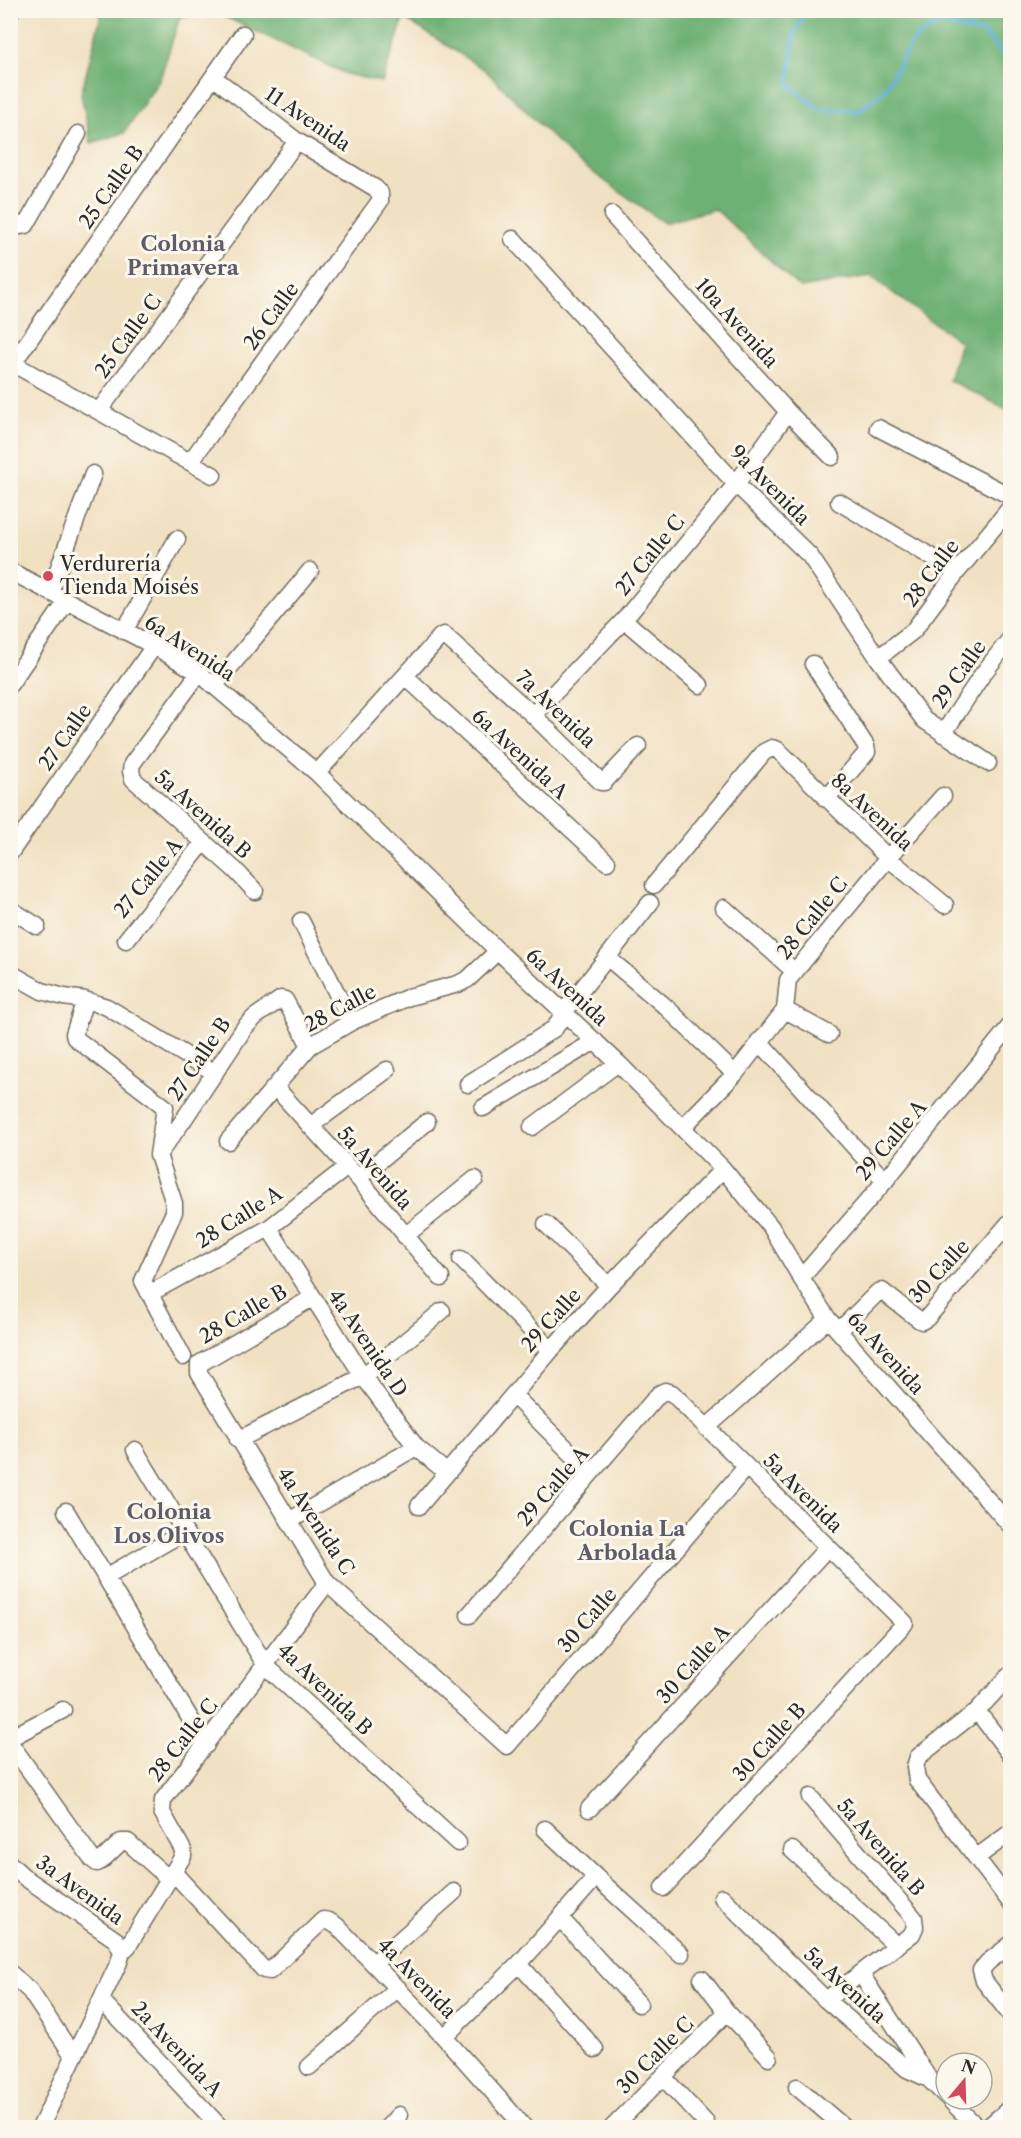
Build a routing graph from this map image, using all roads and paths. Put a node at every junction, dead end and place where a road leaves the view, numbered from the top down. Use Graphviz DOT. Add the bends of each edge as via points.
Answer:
graph roads {
  1 [pos="243,34"];
  2 [pos="213,77"];
  3 [pos="78,134"];
  4 [pos="297,141"];
  5 [pos="380,193"];
  6 [pos="612,215"];
  7 [pos="10,220"];
  8 [pos="513,239"];
  9 [pos="12,363"];
  10 [pos="99,411"];
  11 [pos="788,412"];
  12 [pos="878,428"];
  13 [pos="832,457"];
  14 [pos="190,462"];
  15 [pos="93,474"];
  16 [pos="213,475"];
  17 [pos="736,483"];
  18 [pos="1011,496"];
  19 [pos="839,502"];
  20 [pos="1011,508"];
  21 [pos="177,539"];
  22 [pos="10,571"];
  23 [pos="310,571"];
  24 [pos="957,572"];
  25 [pos="50,592"];
  26 [pos="67,601"];
  27 [pos="624,620"];
  28 [pos="124,631"];
  29 [pos="1011,639"];
  30 [pos="154,646"];
  31 [pos="878,658"];
  32 [pos="813,664"];
  33 [pos="199,673"];
  34 [pos="405,676"];
  35 [pos="10,684"];
  36 [pos="215,684"];
  37 [pos="700,685"];
  38 [pos="533,715"];
  39 [pos="943,734"];
  40 [pos="638,746"];
  41 [pos="988,763"];
  42 [pos="317,773"];
  43 [pos="943,796"];
  44 [pos="826,799"];
  45 [pos="203,843"];
  46 [pos="10,853"];
  47 [pos="888,858"];
  48 [pos="607,862"];
  49 [pos="654,885"];
  50 [pos="255,891"];
  51 [pos="650,903"];
  52 [pos="945,905"];
  53 [pos="724,908"];
  54 [pos="10,909"];
  55 [pos="301,921"];
  56 [pos="37,926"];
  57 [pos="126,940"];
  58 [pos="498,951"];
  59 [pos="608,958"];
  60 [pos="795,972"];
  61 [pos="10,973"];
  62 [pos="85,1000"];
  63 [pos="785,1010"];
  64 [pos="564,1012"];
  65 [pos="351,1022"];
  66 [pos="1011,1026"];
  67 [pos="829,1034"];
  68 [pos="595,1041"];
  69 [pos="759,1041"];
  70 [pos="310,1046"];
  71 [pos="618,1063"];
  72 [pos="387,1070"];
  73 [pos="215,1073"];
  74 [pos="735,1074"];
  75 [pos="468,1084"];
  76 [pos="275,1087"];
  77 [pos="483,1108"];
  78 [pos="427,1122"];
  79 [pos="310,1126"];
  80 [pos="532,1127"];
  81 [pos="683,1127"];
  82 [pos="228,1141"];
  83 [pos="158,1155"];
  84 [pos="723,1169"];
  85 [pos="353,1173"];
  86 [pos="475,1179"];
  87 [pos="885,1181"];
  88 [pos="1011,1222"];
  89 [pos="546,1224"];
  90 [pos="268,1228"];
  91 [pos="405,1236"];
  92 [pos="461,1259"];
  93 [pos="441,1278"];
  94 [pos="801,1278"];
  95 [pos="609,1286"];
  96 [pos="149,1294"];
  97 [pos="312,1298"];
  98 [pos="442,1311"];
  99 [pos="833,1325"];
  100 [pos="551,1350"];
  101 [pos="183,1357"];
  102 [pos="198,1369"];
  103 [pos="363,1376"];
  104 [pos="672,1393"];
  105 [pos="513,1395"];
  106 [pos="706,1428"];
  107 [pos="238,1440"];
  108 [pos="416,1447"];
  109 [pos="135,1450"];
  110 [pos="746,1467"];
  111 [pos="446,1472"];
  112 [pos="591,1473"];
  113 [pos="419,1506"];
  114 [pos="66,1511"];
  115 [pos="290,1521"];
  116 [pos="1011,1525"];
  117 [pos="184,1532"];
  118 [pos="828,1547"];
  119 [pos="106,1577"];
  120 [pos="327,1583"];
  121 [pos="469,1615"];
  122 [pos="905,1623"];
  123 [pos="266,1666"];
  124 [pos="1011,1675"];
  125 [pos="63,1710"];
  126 [pos="977,1711"];
  127 [pos="10,1738"];
  128 [pos="10,1743"];
  129 [pos="206,1745"];
  130 [pos="507,1746"];
  131 [pos="1011,1754"];
  132 [pos="810,1797"];
  133 [pos="589,1809"];
  134 [pos="545,1829"];
  135 [pos="1011,1833"];
  136 [pos="458,1843"];
  137 [pos="792,1850"];
  138 [pos="977,1857"];
  139 [pos="10,1864"];
  140 [pos="171,1876"];
  141 [pos="596,1877"];
  142 [pos="663,1888"];
  143 [pos="454,1892"];
  144 [pos="722,1897"];
  145 [pos="1011,1902"];
  146 [pos="560,1918"];
  147 [pos="897,1946"];
  148 [pos="1011,1946"];
  149 [pos="122,1952"];
  150 [pos="681,1953"];
  151 [pos="374,1963"];
  152 [pos="519,1964"];
  153 [pos="10,1973"];
  154 [pos="861,1974"];
  155 [pos="702,1979"];
  156 [pos="398,1988"];
  157 [pos="101,2000"];
  158 [pos="826,2000"];
  159 [pos="639,2004"];
  160 [pos="727,2012"];
  161 [pos="1011,2014"];
  162 [pos="444,2037"];
  163 [pos="595,2049"];
  164 [pos="74,2057"];
  165 [pos="769,2057"];
  166 [pos="309,2067"];
  167 [pos="663,2077"];
  168 [pos="929,2079"];
  169 [pos="934,2084"];
  170 [pos="797,2087"];
  171 [pos="1011,2108"];
  172 [pos="962,2111"];
  173 [pos="399,2115"];
  174 [pos="706,2123"];
  175 [pos="40,2127"];
  176 [pos="221,2127"];
  177 [pos="387,2127"];
  178 [pos="525,2127"];
  179 [pos="612,2127"];
  180 [pos="844,2127"];
  181 [pos="978,2127"];
  182 [pos="987,2127"];
  1 -- 2 [label="street, 25 Calle B"];
  2 -- 4 [label="street, 11 Avenida"];
  2 -- 9 [label="street, 25 Calle B"];
  3 -- 7 [label="street" via="26,225"];
  4 -- 5 [label="street, 11 Avenida"];
  4 -- 10 [label="street, 25 Calle C"];
  5 -- 14 [label="street, 26 Calle" via="377,207"];
  6 -- 11 [label="street, 10a Avenida"];
  8 -- 17 [label="street, 9a Avenida"];
  9 -- 10 [label="street"];
  10 -- 14 [label="street"];
  11 -- 13 [label="street, 10a Avenida"];
  11 -- 17 [label="street, 27 Calle C"];
  12 -- 18 [label="street"];
  14 -- 16 [label="street"];
  15 -- 25 [label="street"];
  17 -- 27 [label="street, 27 Calle C"];
  17 -- 31 [label="street, 9a Avenida" via="810,556"];
  19 -- 24 [label="street"];
  20 -- 24 [label="street, 28 Calle"];
  21 -- 28 [label="street"];
  22 -- 25 [label="street, 6a Avenida"];
  23 -- 36 [label="street"];
  24 -- 31 [label="street, 28 Calle" via="913,631"];
  25 -- 26 [label="street, 6a Avenida"];
  26 -- 28 [label="street, 6a Avenida"];
  26 -- 35 [label="street"];
  27 -- 37 [label="street"];
  27 -- 38 [label="street, 27 Calle C"];
  28 -- 30 [label="street, 6a Avenida"];
  29 -- 39 [label="street, 29 Calle"];
  30 -- 33 [label="street, 6a Avenida"];
  30 -- 46 [label="street, 27 Calle"];
  31 -- 39 [label="street, 9a Avenida" via="924,720"];
  32 -- 44 [label="street, 8a Avenida" via="867,752"];
  33 -- 36 [label="street, 6a Avenida"];
  33 -- 45 [label="street, 5a Avenida B" via="132,764 132,778"];
  34 -- 38 [label="street, 7a Avenida" via="441,636 448,637"];
  34 -- 42 [label="street"];
  34 -- 48 [label="street, 6a Avenida A"];
  36 -- 42 [label="street, 6a Avenida"];
  38 -- 40 [label="street, 7a Avenida" via="601,782"];
  39 -- 41 [label="street, 9a Avenida"];
  42 -- 58 [label="street, 6a Avenida"];
  43 -- 47 [label="street, 28 Calle C"];
  44 -- 47 [label="street, 8a Avenida"];
  44 -- 49 [label="street, 8a Avenida" via="772,748 764,752"];
  45 -- 50 [label="street, 5a Avenida B"];
  45 -- 57 [label="street, 27 Calle A"];
  47 -- 52 [label="street, 8a Avenida"];
  47 -- 60 [label="street, 28 Calle C"];
  51 -- 59 [label="street"];
  53 -- 60 [label="street"];
  54 -- 56 [label="street"];
  55 -- 65 [label="street"];
  58 -- 64 [label="street, 6a Avenida"];
  58 -- 65 [label="street, 28 Calle" via="458,984 409,997"];
  59 -- 64 [label="street"];
  59 -- 74 [label="street"];
  60 -- 63 [label="street, 28 Calle C" via="786,984"];
  61 -- 62 [label="street" via="42,991"];
  62 -- 73 [label="street" via="107,1007"];
  62 -- 83 [label="street" via="74,1034 77,1042 165,1107"];
  63 -- 67 [label="street"];
  63 -- 69 [label="street"];
  64 -- 68 [label="street, 6a Avenida"];
  64 -- 75 [label="street" via="555,1028"];
  65 -- 70 [label="street, 28 Calle"];
  66 -- 87 [label="street, 29 Calle A"];
  68 -- 71 [label="street, 6a Avenida"];
  68 -- 77 [label="street"];
  69 -- 74 [label="street"];
  69 -- 87 [label="street"];
  70 -- 73 [label="street, 27 Calle B" via="281,999 250,1021"];
  70 -- 76 [label="street, 28 Calle"];
  71 -- 80 [label="street"];
  71 -- 81 [label="street, 6a Avenida"];
  72 -- 79 [label="street"];
  73 -- 83 [label="street, 27 Calle B"];
  74 -- 81 [label="street"];
  76 -- 79 [label="street, 5a Avenida"];
  76 -- 82 [label="street, 28 Calle"];
  78 -- 85 [label="street"];
  79 -- 85 [label="street, 5a Avenida"];
  81 -- 84 [label="street, 6a Avenida"];
  83 -- 96 [label="street" via="174,1212 144,1275"];
  84 -- 94 [label="street, 6a Avenida" via="771,1227"];
  84 -- 95 [label="street, 29 Calle"];
  85 -- 90 [label="street, 28 Calle A"];
  85 -- 91 [label="street, 5a Avenida"];
  86 -- 91 [label="street"];
  87 -- 94 [label="street, 29 Calle A"];
  88 -- 99 [label="street, 30 Calle" via="922,1321 882,1291"];
  89 -- 95 [label="street"];
  90 -- 96 [label="street, 28 Calle A"];
  90 -- 97 [label="street, 4a Avenida D"];
  91 -- 93 [label="street, 5a Avenida"];
  92 -- 100 [label="street"];
  94 -- 99 [label="street, 6a Avenida"];
  95 -- 100 [label="street, 29 Calle"];
  96 -- 101 [label="street"];
  97 -- 102 [label="street, 28 Calle B" via="199,1364"];
  97 -- 103 [label="street, 4a Avenida D"];
  98 -- 103 [label="street"];
  99 -- 106 [label="street, 30 Calle"];
  99 -- 116 [label="street, 6a Avenida"];
  100 -- 105 [label="street, 29 Calle"];
  102 -- 107 [label="street, 4a Avenida C"];
  103 -- 107 [label="street"];
  103 -- 108 [label="street, 4a Avenida D"];
  104 -- 106 [label="street, 5a Avenida"];
  104 -- 112 [label="street, 29 Calle A" via="659,1394"];
  105 -- 111 [label="street, 29 Calle"];
  105 -- 112 [label="street"];
  106 -- 110 [label="street, 5a Avenida"];
  107 -- 115 [label="street, 4a Avenida C"];
  108 -- 111 [label="street, 4a Avenida D"];
  108 -- 115 [label="street"];
  109 -- 117 [label="street, 4a Avenida B"];
  110 -- 118 [label="street, 5a Avenida"];
  110 -- 130 [label="street, 30 Calle"];
  111 -- 113 [label="street, 29 Calle"];
  112 -- 121 [label="street, 29 Calle A"];
  114 -- 119 [label="street"];
  115 -- 120 [label="street, 4a Avenida C"];
  117 -- 119 [label="street"];
  117 -- 123 [label="street, 4a Avenida B"];
  118 -- 122 [label="street, 5a Avenida"];
  118 -- 133 [label="street, 30 Calle A"];
  119 -- 129 [label="street"];
  120 -- 123 [label="street, 28 Calle C"];
  120 -- 130 [label="street, 4a Avenida C"];
  122 -- 142 [label="street, 30 Calle B"];
  123 -- 129 [label="street, 28 Calle C"];
  123 -- 136 [label="street, 4a Avenida B"];
  124 -- 126 [label="street"];
  125 -- 127 [label="street"];
  126 -- 131 [label="street"];
  126 -- 138 [label="street" via="918,1757 915,1767 917,1780"];
  128 -- 140 [label="street" via="93,1860 101,1862 121,1842 128,1842"];
  129 -- 140 [label="street, 28 Calle C" via="163,1800 162,1812 183,1850"];
  132 -- 147 [label="street, 5a Avenida B" via="914,1918 912,1934"];
  134 -- 141 [label="street"];
  135 -- 138 [label="street"];
  137 -- 147 [label="street"];
  138 -- 145 [label="street"];
  139 -- 149 [label="street, 3a Avenida" via="116,1940"];
  140 -- 149 [label="street, 28 Calle C"];
  140 -- 151 [label="street, 4a Avenida" via="264,1970 270,1971 323,1920 337,1926"];
  141 -- 146 [label="street"];
  141 -- 150 [label="street"];
  143 -- 151 [label="street"];
  144 -- 158 [label="street, 5a Avenida"];
  146 -- 152 [label="street"];
  146 -- 159 [label="street"];
  147 -- 154 [label="street"];
  148 -- 161 [label="street" via="981,1970 984,1981"];
  149 -- 157 [label="street, 28 Calle C"];
  151 -- 156 [label="street, 4a Avenida"];
  152 -- 162 [label="street"];
  152 -- 163 [label="street"];
  153 -- 164 [label="street" via="30,1991"];
  154 -- 158 [label="street"];
  154 -- 168 [label="street"];
  155 -- 160 [label="street"];
  156 -- 162 [label="street, 4a Avenida"];
  156 -- 166 [label="street"];
  157 -- 164 [label="street, 28 Calle C"];
  157 -- 176 [label="street, 2a Avenida A"];
  158 -- 168 [label="street, 5a Avenida" via="907,2069"];
  160 -- 165 [label="street"];
  160 -- 167 [label="street, 30 Calle C"];
  162 -- 178 [label="street, 4a Avenida"];
  164 -- 175 [label="street, 28 Calle C"];
  167 -- 174 [label="street"];
  167 -- 179 [label="street, 30 Calle C"];
  168 -- 169 [label="street, 5a Avenida"];
  170 -- 180 [label="street"];
  171 -- 182 [label="street"];
  172 -- 181 [label="street, 5a Avenida"];
  173 -- 177 [label="street"];
}
